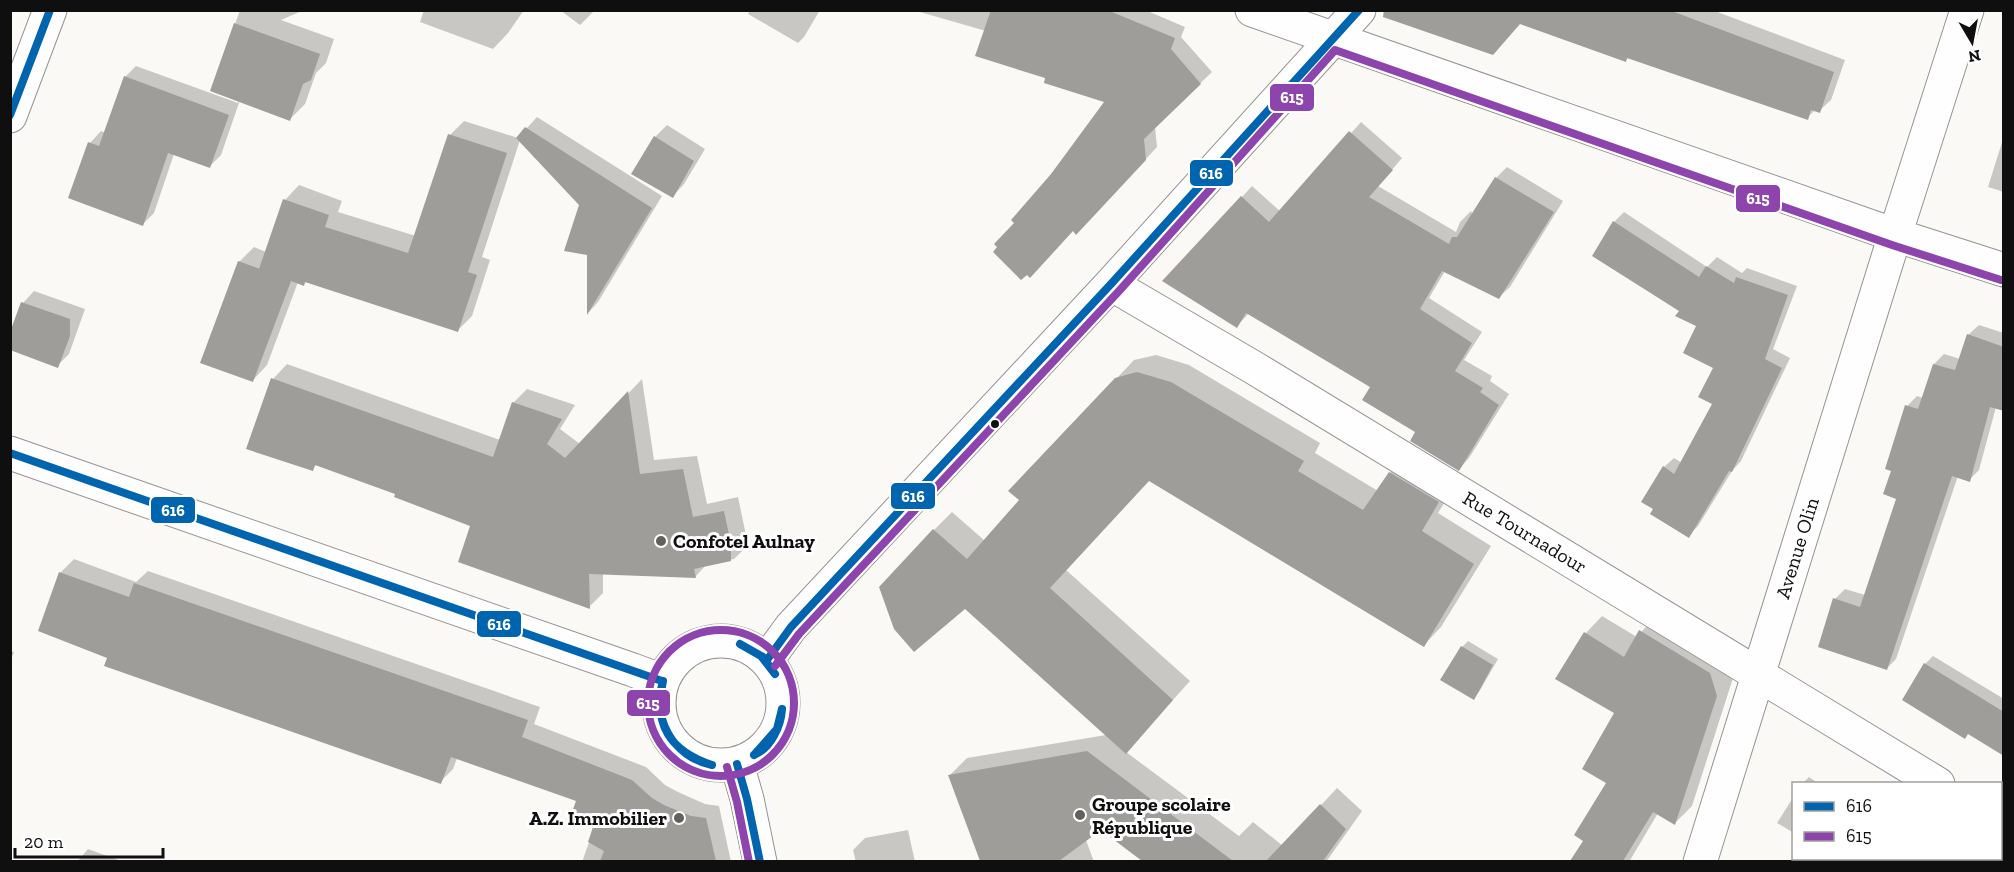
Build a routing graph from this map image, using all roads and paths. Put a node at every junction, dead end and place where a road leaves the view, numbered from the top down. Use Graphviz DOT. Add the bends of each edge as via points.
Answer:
graph roads {
  1 [pos="50,10"];
  2 [pos="1252,10"];
  3 [pos="1359,10"];
  4 [pos="1967,10"];
  5 [pos="1332,38"];
  6 [pos="10,116"];
  7 [pos="1895,235"];
  8 [pos="2004,270"];
  9 [pos="1111,284"];
  10 [pos="10,453"];
  11 [pos="767,660"];
  12 [pos="1757,674"];
  13 [pos="662,681"];
  14 [pos="737,764"];
  15 [pos="1936,782"];
  16 [pos="760,861"];
  17 [pos="1700,861"];
  1 -- 6 [label="street"];
  2 -- 5 [label="street"];
  3 -- 5 [label="street"];
  4 -- 7 [label="street, Avenue Olin"];
  5 -- 7 [label="street"];
  5 -- 9 [label="street"];
  7 -- 8 [label="street"];
  7 -- 12 [label="street, Avenue Olin"];
  9 -- 11 [label="street" via="791,627"];
  9 -- 12 [label="street, Rue Tournadour"];
  10 -- 13 [label="street"];
  11 -- 13 [label="street" via="750,647 730,641 708,641 689,649 672,663"];
  11 -- 14 [label="street" via="778,675 783,712 767,746 753,758"];
  12 -- 15 [label="street, Rue Tournadour"];
  12 -- 17 [label="street, Avenue Olin"];
  13 -- 14 [label="street" via="660,715 675,745 693,759 714,765"];
  14 -- 16 [label="street"];
}
